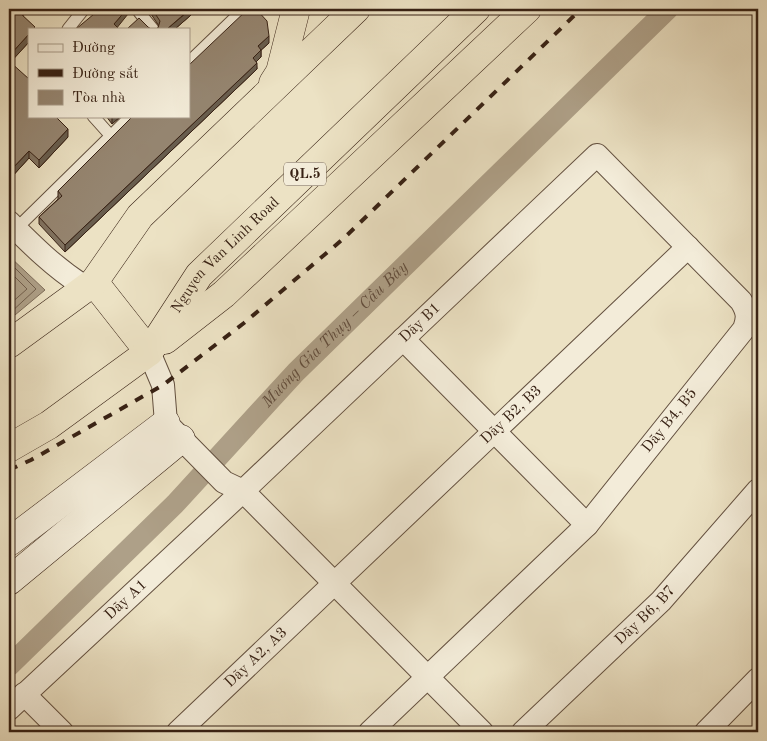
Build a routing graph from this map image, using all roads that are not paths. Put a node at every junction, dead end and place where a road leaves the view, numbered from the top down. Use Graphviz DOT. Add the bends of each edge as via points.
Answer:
graph roads {
  1 [pos="84,9"];
  2 [pos="142,9"];
  3 [pos="244,9"];
  4 [pos="296,9"];
  5 [pos="356,9"];
  6 [pos="476,9"];
  7 [pos="527,9"];
  8 [pos="69,28"];
  9 [pos="152,28"];
  10 [pos="190,61"];
  11 [pos="263,97"];
  12 [pos="96,118"];
  13 [pos="129,118"];
  14 [pos="110,136"];
  15 [pos="597,155"];
  16 [pos="12,225"];
  17 [pos="688,247"];
  18 [pos="94,282"];
  19 [pos="403,339"];
  20 [pos="9,344"];
  21 [pos="148,352"];
  22 [pos="494,431"];
  23 [pos="179,437"];
  24 [pos="9,448"];
  25 [pos="234,487"];
  26 [pos="758,490"];
  27 [pos="587,525"];
  28 [pos="9,542"];
  29 [pos="9,581"];
  30 [pos="334,583"];
  31 [pos="427,678"];
  32 [pos="758,679"];
  33 [pos="17,701"];
  34 [pos="62,732"];
  35 [pos="178,732"];
  36 [pos="370,732"];
  37 [pos="482,732"];
  38 [pos="523,732"];
  39 [pos="706,732"];
  1 -- 8 [label="lane"];
  2 -- 9 [label="lane" via="139,12"];
  3 -- 10 [label="lane"];
  4 -- 11 [label="highway" via="280,72"];
  5 -- 11 [label="highway"];
  6 -- 21 [label="highway, Nguyen Van Linh Road / QL.5" via="200,275"];
  7 -- 21 [label="highway" via="224,294"];
  11 -- 18 [label="highway" via="140,216"];
  12 -- 14 [label="lane"];
  13 -- 14 [label="lane"];
  14 -- 16 [label="lane"];
  15 -- 17 [label="street, Dãy B4, B5"];
  15 -- 19 [label="street, Dãy B1"];
  16 -- 18 [label="street" via="66,275 82,285"];
  17 -- 22 [label="street, Dãy B2, B3"];
  17 -- 27 [label="street, Dãy B4, B5" via="741,302 747,310 748,319 744,329"];
  18 -- 20 [label="highway"];
  18 -- 21 [label="highway"];
  19 -- 22 [label="street"];
  19 -- 25 [label="street, Dãy B1"];
  21 -- 23 [label="street" via="163,385"];
  21 -- 24 [label="highway, Nguyen Van Linh Road / QL.5" via="48,425"];
  22 -- 27 [label="street"];
  22 -- 30 [label="street, Dãy B2, B3"];
  23 -- 25 [label="street"];
  23 -- 28 [label="street"];
  23 -- 29 [label="street"];
  25 -- 30 [label="street"];
  25 -- 33 [label="street, Dãy A1"];
  26 -- 38 [label="street, Dãy B6, B7" via="661,601"];
  27 -- 31 [label="street, Dãy B4, B5"];
  30 -- 31 [label="street"];
  30 -- 35 [label="street, Dãy A2, A3"];
  31 -- 36 [label="street, Dãy B4, B5"];
  31 -- 37 [label="street"];
  32 -- 39 [label="street"];
  33 -- 34 [label="street"];
}
